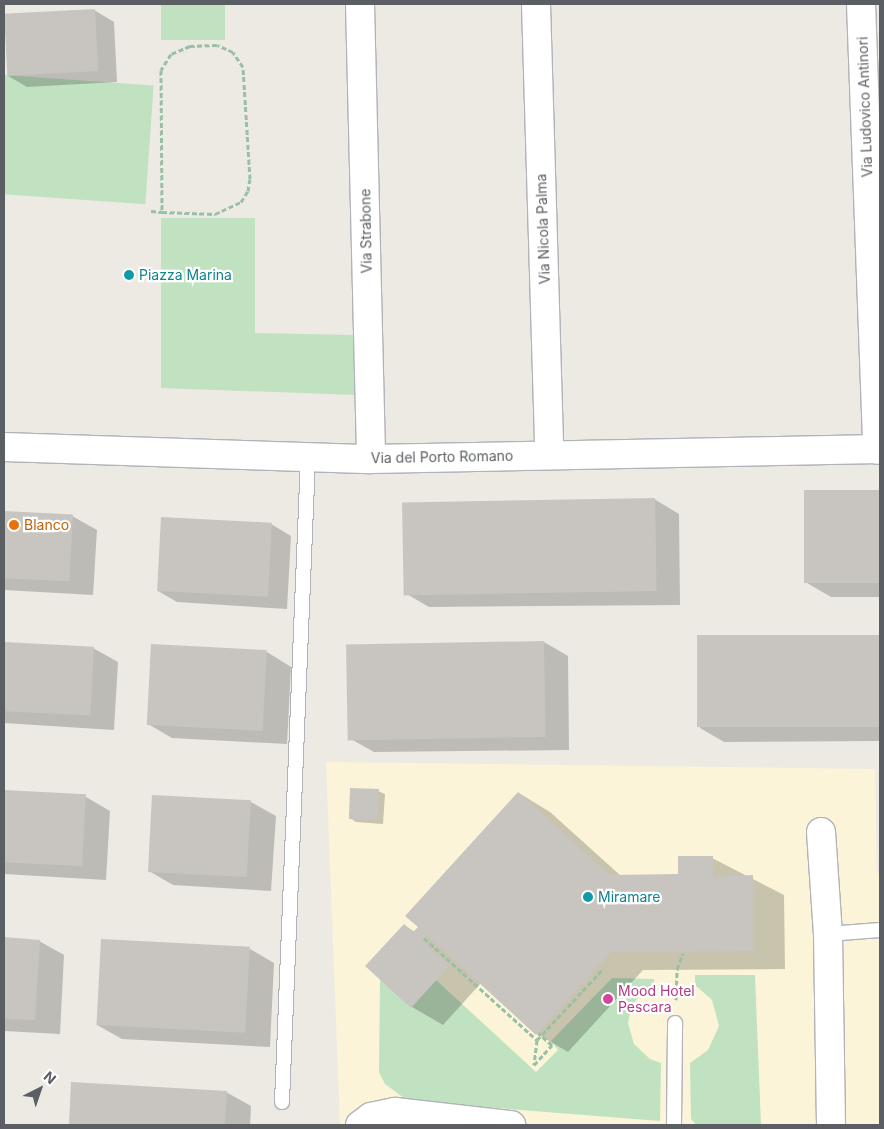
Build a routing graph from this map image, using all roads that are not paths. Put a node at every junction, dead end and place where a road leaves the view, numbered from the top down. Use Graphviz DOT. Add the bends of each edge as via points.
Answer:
graph roads {
  1 [pos="360,4"];
  2 [pos="536,4"];
  3 [pos="861,4"];
  4 [pos="4,447"];
  5 [pos="879,449"];
  6 [pos="549,454"];
  7 [pos="308,457"];
  8 [pos="372,459"];
  9 [pos="821,832"];
  10 [pos="880,930"];
  11 [pos="828,934"];
  12 [pos="675,1023"];
  13 [pos="282,1102"];
  14 [pos="360,1125"];
  15 [pos="511,1125"];
  16 [pos="674,1125"];
  17 [pos="831,1125"];
  1 -- 8 [label="street, Via Strabone"];
  2 -- 6 [label="street, Via Nicola Palma"];
  3 -- 5 [label="street, Via Ludovico Antinori"];
  4 -- 7 [label="street, Via del Porto Romano"];
  5 -- 6 [label="street, Via del Porto Romano"];
  6 -- 8 [label="street, Via del Porto Romano"];
  7 -- 8 [label="street, Via del Porto Romano"];
  7 -- 13 [label="lane"];
  9 -- 11 [label="street"];
  10 -- 11 [label="lane"];
  11 -- 17 [label="street"];
  12 -- 16 [label="lane"];
  14 -- 15 [label="street" via="372,1117 395,1112"];
}
